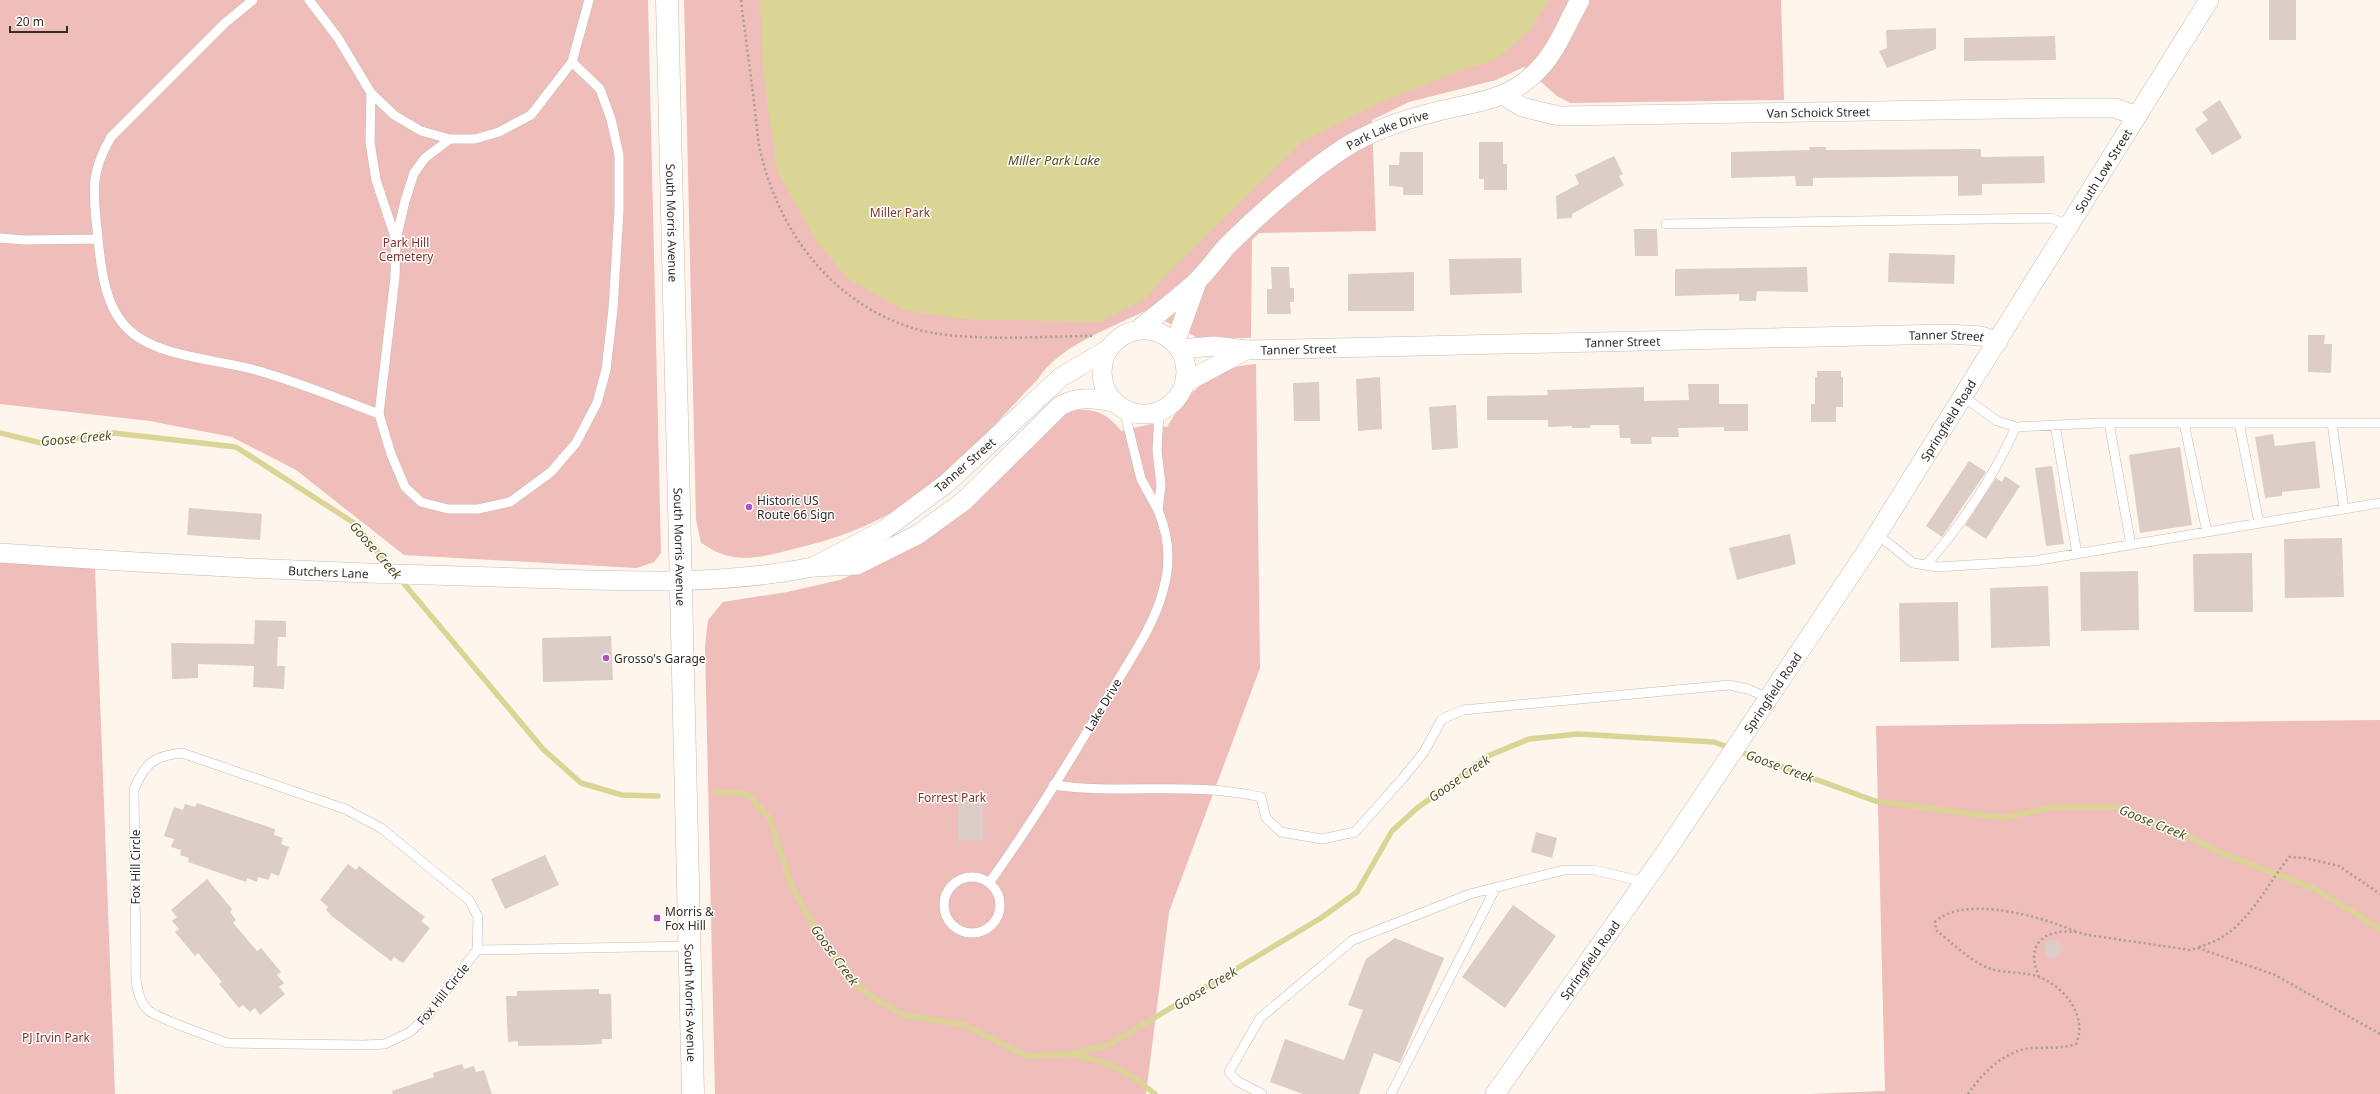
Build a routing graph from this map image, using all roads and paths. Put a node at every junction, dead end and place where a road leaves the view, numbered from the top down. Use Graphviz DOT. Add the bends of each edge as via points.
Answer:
graph roads {
  1 [pos="253,0"];
  2 [pos="309,0"];
  3 [pos="589,0"];
  4 [pos="667,0"];
  5 [pos="741,0"];
  6 [pos="1580,0"];
  7 [pos="2209,0"];
  8 [pos="572,62"];
  9 [pos="371,93"];
  10 [pos="1503,95"];
  11 [pos="2137,116"];
  12 [pos="450,139"];
  13 [pos="1666,224"];
  14 [pos="2070,226"];
  15 [pos="0,238"];
  16 [pos="98,239"];
  17 [pos="396,240"];
  18 [pos="1198,281"];
  19 [pos="1138,330"];
  20 [pos="1998,342"];
  21 [pos="1104,343"];
  22 [pos="1178,346"];
  23 [pos="1246,350"];
  24 [pos="1186,382"];
  25 [pos="1964,397"];
  26 [pos="1118,406"];
  27 [pos="1159,412"];
  28 [pos="379,414"];
  29 [pos="2109,423"];
  30 [pos="2184,423"];
  31 [pos="2239,423"];
  32 [pos="2332,423"];
  33 [pos="2380,423"];
  34 [pos="2055,425"];
  35 [pos="2016,427"];
  36 [pos="2380,503"];
  37 [pos="2344,509"];
  38 [pos="1158,510"];
  39 [pos="2259,523"];
  40 [pos="2206,532"];
  41 [pos="1877,534"];
  42 [pos="2131,545"];
  43 [pos="0,553"];
  44 [pos="2077,554"];
  45 [pos="1926,565"];
  46 [pos="813,567"];
  47 [pos="682,581"];
  48 [pos="1768,698"];
  49 [pos="1053,786"];
  50 [pos="1646,882"];
  51 [pos="989,883"];
  52 [pos="1496,887"];
  53 [pos="2380,894"];
  54 [pos="2075,931"];
  55 [pos="690,946"];
  56 [pos="2198,948"];
  57 [pos="477,950"];
  58 [pos="2039,977"];
  59 [pos="2380,1034"];
  60 [pos="693,1094"];
  61 [pos="1262,1094"];
  62 [pos="1391,1094"];
  63 [pos="1494,1094"];
  64 [pos="1968,1094"];
  1 -- 16 [label="lane" via="225,23 111,137 101,154 94,178"];
  2 -- 9 [label="lane" via="338,38"];
  3 -- 8 [label="lane"];
  4 -- 47 [label="main road, South Morris Avenue"];
  5 -- 21 [label="path" via="760,149 773,192 790,230 809,257 841,289 871,309 912,328 960,336"];
  6 -- 10 [label="street, Park Lake Drive" via="1553,51 1539,70 1521,85"];
  7 -- 11 [label="street, South Low Street"];
  8 -- 12 [label="lane" via="531,115 499,132 475,139"];
  8 -- 28 [label="lane" via="600,89 611,119 619,155 619,210 613,309 606,370 597,403 576,443 551,472 510,502 478,509 448,509 421,502 405,487 391,454"];
  9 -- 12 [label="lane" via="394,115 421,131"];
  9 -- 17 [label="lane" via="370,142 376,180"];
  10 -- 11 [label="street, Van Schoick Street" via="1522,107 1559,116 2115,108"];
  10 -- 18 [label="street, Park Lake Drive" via="1485,102 1432,112 1399,122 1344,148 1306,176 1228,246"];
  11 -- 14 [label="street, South Low Street"];
  12 -- 17 [label="lane" via="425,158 414,173"];
  13 -- 14 [label="lane" via="2051,218"];
  14 -- 20 [label="street, South Low Street"];
  15 -- 16 [label="lane"];
  16 -- 28 [label="lane" via="110,304 128,329 154,348 259,370"];
  17 -- 28 [label="lane" via="395,277"];
  18 -- 19 [label="street, Park Lake Drive"];
  18 -- 22 [label="street, Park Lake Drive"];
  19 -- 21 [label="street" via="1115,341"];
  19 -- 22 [label="street" via="1158,332"];
  20 -- 23 [label="street, Tanner Street" via="1981,336 1948,334"];
  20 -- 25 [label="street, Springfield Road"];
  21 -- 26 [label="street" via="1101,377 1105,390"];
  21 -- 46 [label="street, Tanner Street" via="1061,377 947,484 884,530"];
  22 -- 23 [label="street, Tanner Street" via="1214,346"];
  22 -- 24 [label="street" via="1187,370"];
  23 -- 24 [label="street, Tanner Street"];
  24 -- 27 [label="street" via="1180,395 1171,405"];
  25 -- 35 [label="lane" via="1997,421"];
  25 -- 41 [label="street, Springfield Road"];
  26 -- 27 [label="street" via="1141,415"];
  26 -- 38 [label="lane, Lake Drive" via="1141,479"];
  26 -- 46 [label="street, Tanner Street" via="1095,398 1072,399 1060,406 964,501 916,535 857,565"];
  27 -- 38 [label="lane, Lake Drive" via="1157,450 1161,485"];
  29 -- 30 [label="lane"];
  29 -- 34 [label="lane"];
  29 -- 42 [label="lane"];
  30 -- 31 [label="lane"];
  30 -- 40 [label="lane"];
  31 -- 32 [label="lane"];
  31 -- 39 [label="lane"];
  32 -- 33 [label="lane"];
  32 -- 37 [label="lane"];
  34 -- 35 [label="lane"];
  34 -- 44 [label="lane"];
  35 -- 45 [label="lane" via="2000,463 1958,529"];
  36 -- 37 [label="lane"];
  37 -- 39 [label="lane"];
  38 -- 49 [label="lane, Lake Drive" via="1165,526 1167,567 1158,607 1137,648"];
  39 -- 40 [label="lane"];
  40 -- 42 [label="lane"];
  41 -- 45 [label="lane" via="1913,563"];
  41 -- 48 [label="street, Springfield Road"];
  42 -- 44 [label="lane"];
  43 -- 47 [label="street, Butchers Lane" via="231,568"];
  44 -- 45 [label="lane" via="2034,561 1937,567"];
  46 -- 47 [label="street, Tanner Street" via="765,575"];
  47 -- 55 [label="main road, South Morris Avenue"];
  48 -- 49 [label="lane" via="1748,689 1729,685 1463,710 1442,719 1424,752 1355,832 1322,839 1281,832 1266,818 1261,797 1233,791 1197,788 1134,791"];
  48 -- 50 [label="street, Springfield Road"];
  49 -- 51 [label="lane, Lake Drive"];
  50 -- 52 [label="lane" via="1594,870 1564,870"];
  50 -- 63 [label="street, Springfield Road"];
  51 -- 51 [label="lane" via="980,879 962,879 950,888 944,901 944,911 954,927 970,933 979,932 994,923 999,911 999,898"];
  52 -- 61 [label="lane" via="1470,894 1353,940 1260,1018 1229,1072 1237,1081"];
  52 -- 62 [label="lane"];
  53 -- 56 [label="path" via="2339,866 2295,856 2288,857 2270,886 2241,922 2223,937"];
  54 -- 56 [label="path" via="2190,950"];
  54 -- 58 [label="path" via="2042,937 2037,944 2034,959"];
  54 -- 58 [label="path" via="2045,919 1987,910 1967,909 1951,912 1935,922 1936,930 1987,968"];
  55 -- 57 [label="lane, Fox Hill Circle"];
  55 -- 60 [label="main road, South Morris Avenue"];
  56 -- 59 [label="path" via="2275,975"];
  57 -- 57 [label="lane, Fox Hill Circle" via="478,917 469,900 380,828 345,809 182,753 161,756 143,769 134,789 136,980 138,994 148,1011 208,1037 228,1042 385,1044 410,1032 428,1016"];
  58 -- 64 [label="path" via="2072,1002 2080,1024 2080,1035 2076,1044 2064,1049 2032,1048 2014,1051 2001,1059"];
}
